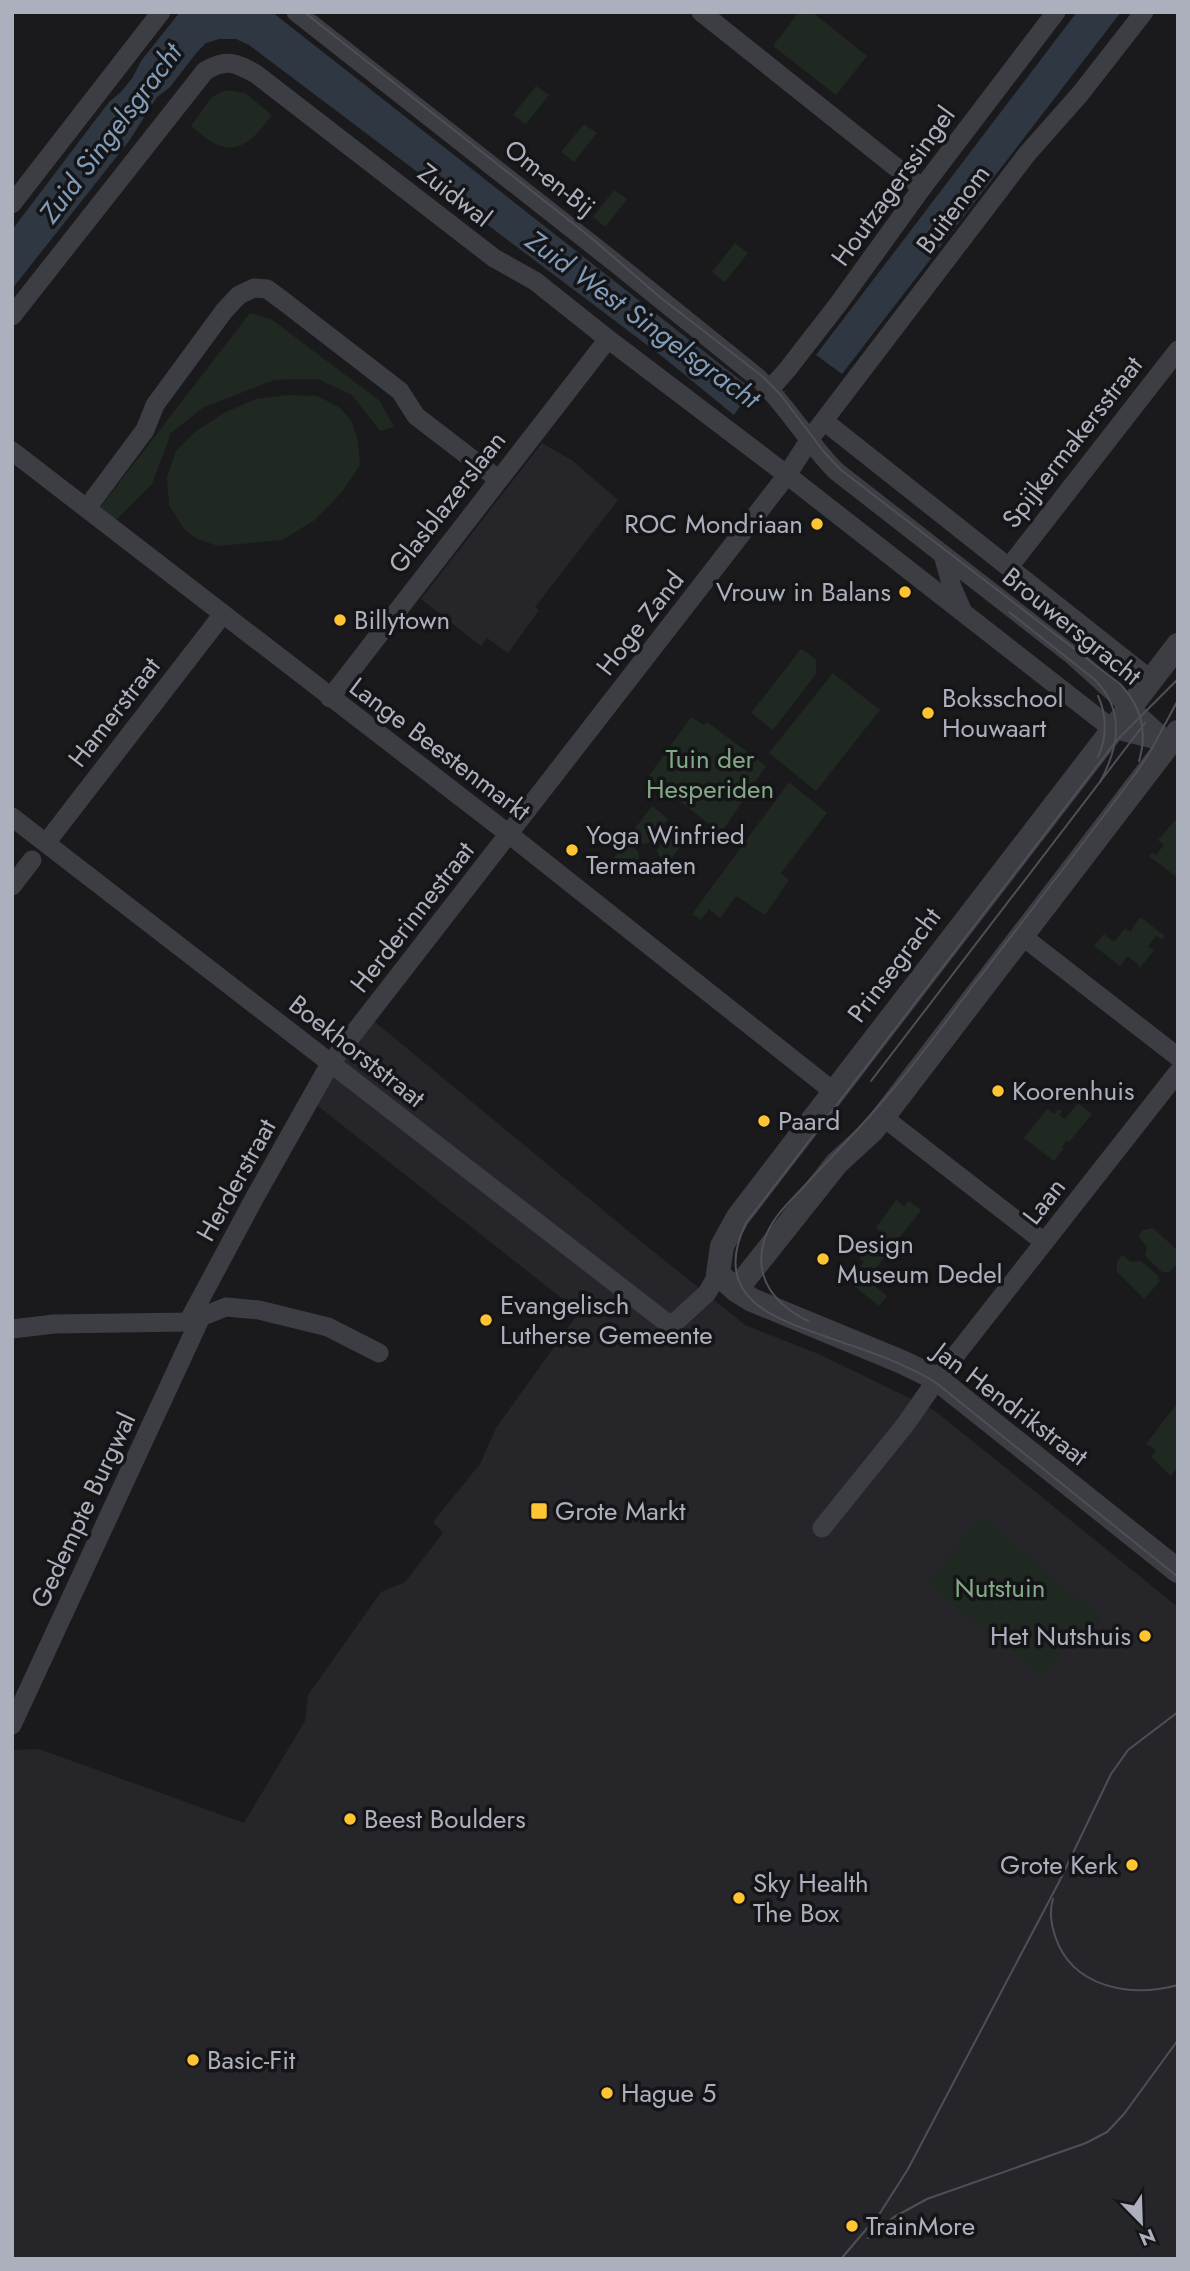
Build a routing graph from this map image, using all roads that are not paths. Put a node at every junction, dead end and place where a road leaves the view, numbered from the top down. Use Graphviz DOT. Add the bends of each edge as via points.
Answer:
graph roads {
  1 [pos="161,12"];
  2 [pos="296,12"];
  3 [pos="701,12"];
  4 [pos="1056,12"];
  5 [pos="1144,12"];
  6 [pos="922,188"];
  7 [pos="12,204"];
  8 [pos="12,316"];
  9 [pos="608,339"];
  10 [pos="1178,350"];
  11 [pos="773,392"];
  12 [pos="824,421"];
  13 [pos="809,441"];
  14 [pos="12,451"];
  15 [pos="787,475"];
  16 [pos="498,479"];
  17 [pos="87,508"];
  18 [pos="943,555"];
  19 [pos="1009,567"];
  20 [pos="964,613"];
  21 [pos="223,614"];
  22 [pos="1178,645"];
  23 [pos="1151,680"];
  24 [pos="330,698"];
  25 [pos="1130,707"];
  26 [pos="1113,729"];
  27 [pos="1174,737"];
  28 [pos="12,817"];
  29 [pos="510,835"];
  30 [pos="46,843"];
  31 [pos="32,860"];
  32 [pos="12,886"];
  33 [pos="1028,941"];
  34 [pos="1178,1057"];
  35 [pos="330,1064"];
  36 [pos="1178,1072"];
  37 [pos="830,1088"];
  38 [pos="883,1117"];
  39 [pos="1044,1242"];
  40 [pos="727,1282"];
  41 [pos="195,1320"];
  42 [pos="671,1326"];
  43 [pos="12,1329"];
  44 [pos="379,1353"];
  45 [pos="937,1379"];
  46 [pos="822,1528"];
  47 [pos="1178,1571"];
  48 [pos="12,1725"];
  1 -- 7 [label="street"];
  2 -- 11 [label="street, Om-en-Bij"];
  3 -- 6 [label="street"];
  4 -- 6 [label="street, Houtzagerssingel"];
  5 -- 12 [label="street, Buitenom" via="1027,154"];
  6 -- 11 [label="street, Houtzagerssingel"];
  8 -- 9 [label="street, Zuidwal" via="205,71 227,62 256,74 494,258 535,281"];
  9 -- 15 [label="street, Zuidwal"];
  9 -- 16 [label="street, Glasblazerslaan"];
  10 -- 19 [label="street, Spijkermakersstraat"];
  11 -- 13 [label="street, Brouwersgracht"];
  12 -- 13 [label="street, Buitenom"];
  12 -- 19 [label="street, Brouwersgracht"];
  13 -- 15 [label="street, Hoge Zand"];
  13 -- 18 [label="street, Brouwersgracht" via="851,484"];
  14 -- 17 [label="street, Lange Beestenmarkt"];
  15 -- 20 [label="street, Brouwersgracht"];
  15 -- 29 [label="street, Hoge Zand"];
  16 -- 17 [label="street" via="416,416 400,391 267,289 254,288 239,295 224,311"];
  16 -- 24 [label="street, Glasblazerslaan"];
  17 -- 21 [label="street, Lange Beestenmarkt"];
  18 -- 20 [label="street, Brouwersgracht"];
  18 -- 25 [label="street, Brouwersgracht" via="1072,655"];
  19 -- 23 [label="street, Brouwersgracht"];
  20 -- 26 [label="street, Brouwersgracht"];
  21 -- 24 [label="street, Lange Beestenmarkt"];
  21 -- 30 [label="street, Hamerstraat"];
  22 -- 23 [label="street, Prinsegracht"];
  23 -- 25 [label="street, Prinsegracht"];
  24 -- 29 [label="street, Lange Beestenmarkt"];
  25 -- 26 [label="street, Prinsegracht"];
  25 -- 27 [label="street, Brouwersgracht"];
  26 -- 27 [label="street, Brouwersgracht"];
  26 -- 37 [label="street, Prinsegracht"];
  27 -- 33 [label="street, Prinsegracht"];
  28 -- 30 [label="street, Boekhorststraat"];
  29 -- 35 [label="street, Herderinnestraat"];
  29 -- 37 [label="street, Lange Beestenmarkt"];
  30 -- 35 [label="street, Boekhorststraat"];
  31 -- 32 [label="street"];
  33 -- 34 [label="street"];
  33 -- 38 [label="street, Prinsegracht"];
  35 -- 41 [label="street, Herderstraat" via="255,1197"];
  35 -- 42 [label="street, Boekhorststraat"];
  36 -- 39 [label="street, Laan"];
  37 -- 40 [label="street, Prinsegracht" via="722,1246"];
  38 -- 39 [label="street"];
  38 -- 40 [label="street, Prinsegracht"];
  39 -- 45 [label="street, Laan"];
  40 -- 42 [label="street, Prinsegracht" via="707,1293"];
  40 -- 45 [label="street, Jan Hendrikstraat" via="752,1300"];
  41 -- 43 [label="street"];
  41 -- 44 [label="street" via="226,1307 259,1310 328,1327"];
  41 -- 48 [label="street, Gedempte Burgwal"];
  45 -- 46 [label="street, Laan"];
  45 -- 47 [label="street, Jan Hendrikstraat"];
}
